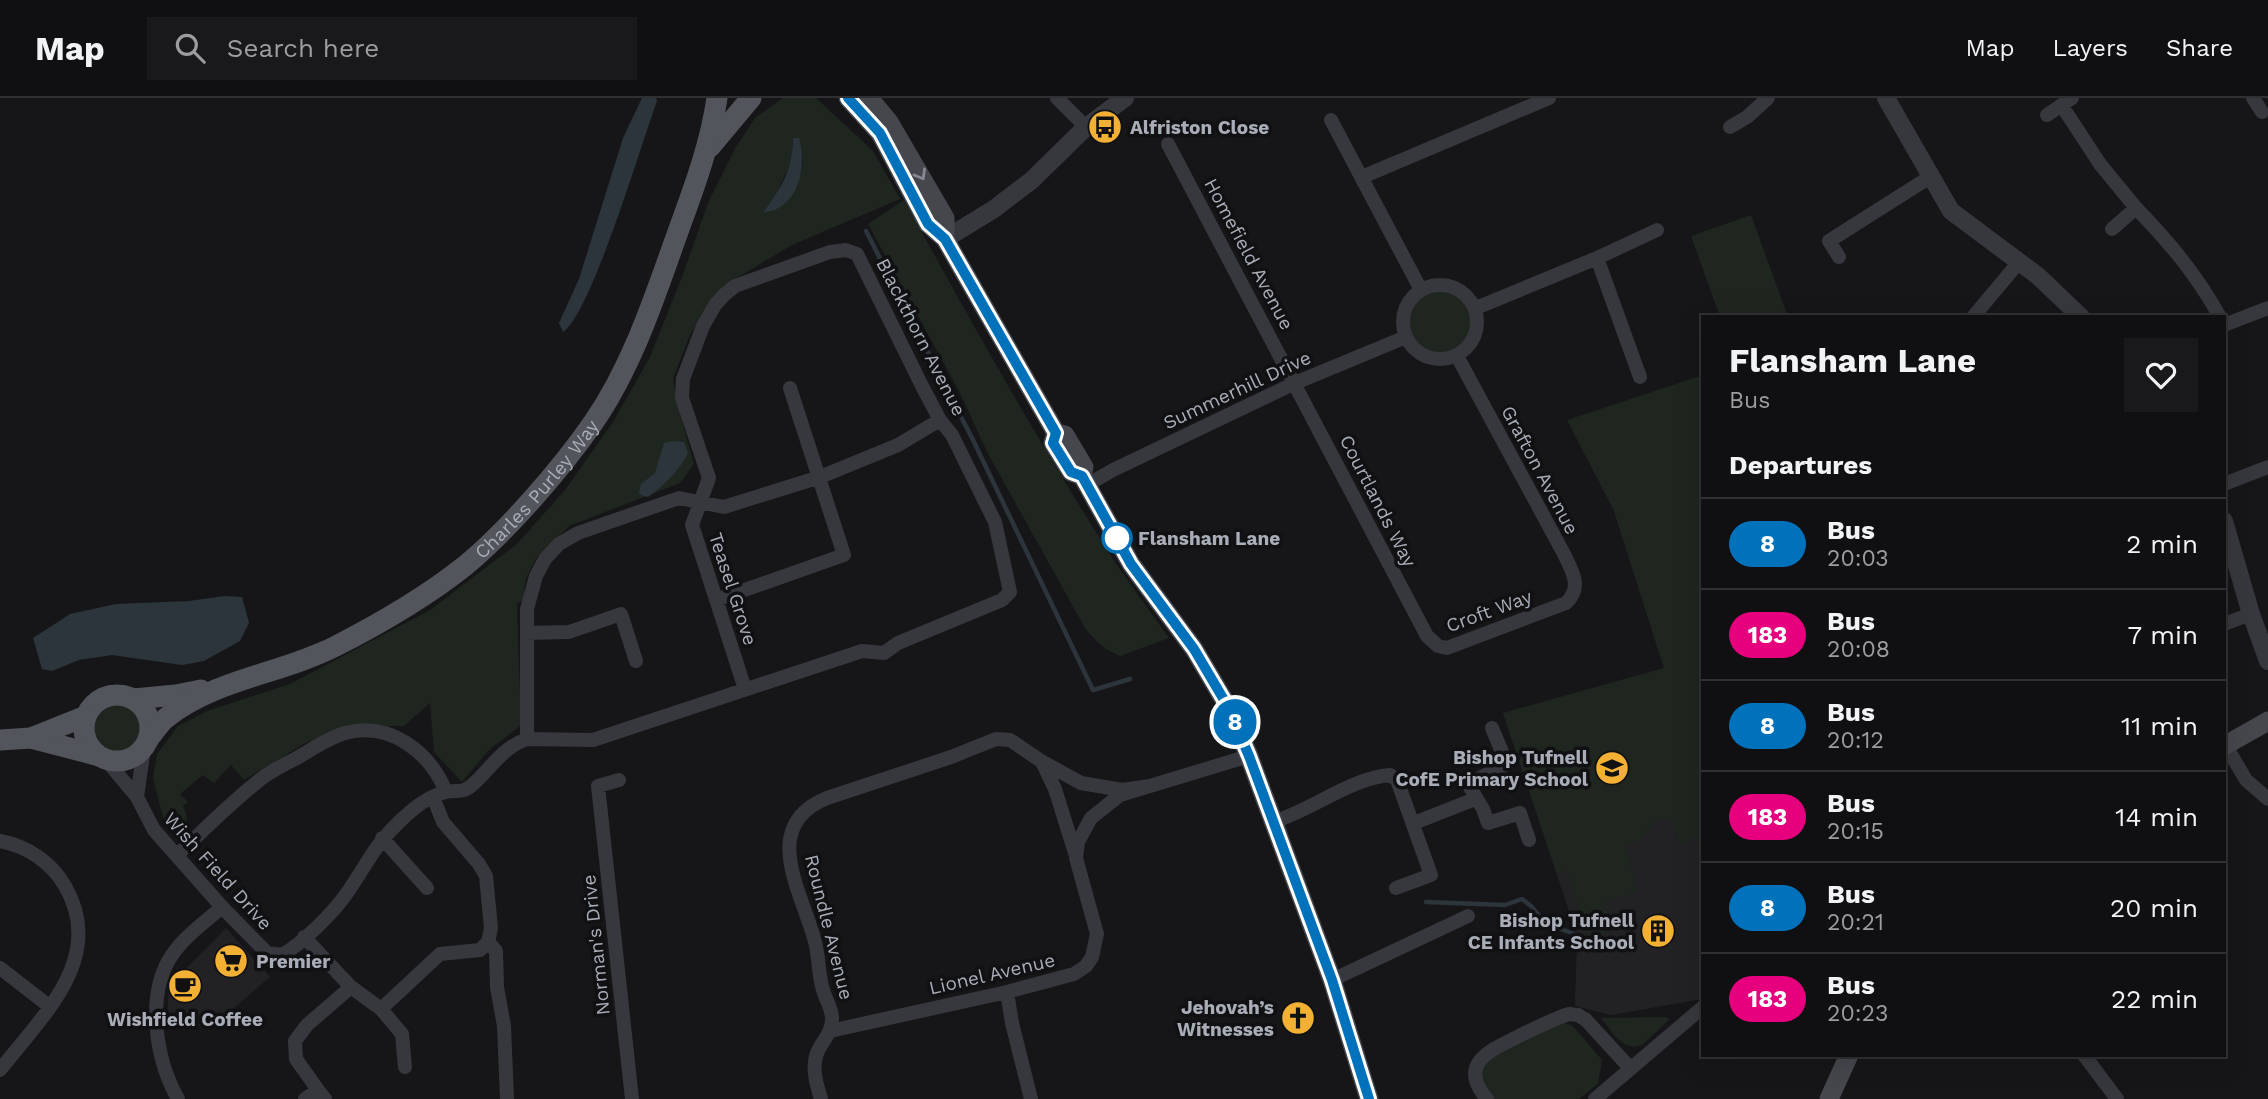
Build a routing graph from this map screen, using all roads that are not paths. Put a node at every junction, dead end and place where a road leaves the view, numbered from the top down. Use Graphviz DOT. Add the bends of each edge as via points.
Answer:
graph roads {
  1 [pos="717,98"];
  2 [pos="751,98"];
  3 [pos="848,98"];
  4 [pos="869,98"];
  5 [pos="1057,98"];
  6 [pos="1125,98"];
  7 [pos="1549,98"];
  8 [pos="1768,98"];
  9 [pos="1886,98"];
  10 [pos="2253,98"];
  11 [pos="2067,102"];
  12 [pos="2262,112"];
  13 [pos="2048,115"];
  14 [pos="1331,120"];
  15 [pos="1086,127"];
  16 [pos="1730,127"];
  17 [pos="1168,144"];
  18 [pos="706,152"];
  19 [pos="1362,177"];
  20 [pos="1930,177"];
  21 [pos="2136,208"];
  22 [pos="2112,229"];
  23 [pos="1657,230"];
  24 [pos="945,239"];
  25 [pos="1839,257"];
  26 [pos="1597,258"];
  27 [pos="2019,262"];
  28 [pos="1421,290"];
  29 [pos="1476,308"];
  30 [pos="2268,308"];
  31 [pos="1974,315"];
  32 [pos="2079,315"];
  33 [pos="2219,315"];
  34 [pos="2226,324"];
  35 [pos="1406,337"];
  36 [pos="1457,356"];
  37 [pos="1640,377"];
  38 [pos="1296,383"];
  39 [pos="790,388"];
  40 [pos="940,421"];
  41 [pos="2268,467"];
  42 [pos="820,477"];
  43 [pos="1085,481"];
  44 [pos="2226,483"];
  45 [pos="701,502"];
  46 [pos="2226,528"];
  47 [pos="716,600"];
  48 [pos="1566,603"];
  49 [pos="2251,614"];
  50 [pos="2226,623"];
  51 [pos="527,633"];
  52 [pos="1427,636"];
  53 [pos="636,661"];
  54 [pos="2268,661"];
  55 [pos="217,689"];
  56 [pos="745,689"];
  57 [pos="134,699"];
  58 [pos="86,716"];
  59 [pos="2268,721"];
  60 [pos="1492,728"];
  61 [pos="31,738"];
  62 [pos="527,739"];
  63 [pos="0,740"];
  64 [pos="147,743"];
  65 [pos="2226,745"];
  66 [pos="2226,748"];
  67 [pos="1249,756"];
  68 [pos="101,758"];
  69 [pos="1041,761"];
  70 [pos="619,780"];
  71 [pos="1150,786"];
  72 [pos="439,795"];
  73 [pos="137,797"];
  74 [pos="1475,799"];
  75 [pos="2268,799"];
  76 [pos="1273,822"];
  77 [pos="1414,823"];
  78 [pos="382,838"];
  79 [pos="1529,840"];
  80 [pos="0,841"];
  81 [pos="177,855"];
  82 [pos="1076,858"];
  83 [pos="427,888"];
  84 [pos="1396,888"];
  85 [pos="222,906"];
  86 [pos="1468,916"];
  87 [pos="304,937"];
  88 [pos="488,943"];
  89 [pos="0,968"];
  90 [pos="1332,980"];
  91 [pos="351,987"];
  92 [pos="1007,992"];
  93 [pos="49,1006"];
  94 [pos="381,1009"];
  95 [pos="1701,1009"];
  96 [pos="830,1031"];
  97 [pos="1848,1057"];
  98 [pos="2086,1057"];
  99 [pos="405,1067"];
  100 [pos="1630,1068"];
  101 [pos="0,1070"];
  102 [pos="321,1094"];
  103 [pos="178,1099"];
  104 [pos="305,1099"];
  105 [pos="507,1099"];
  106 [pos="632,1099"];
  107 [pos="821,1099"];
  108 [pos="1031,1099"];
  109 [pos="1369,1099"];
  110 [pos="1487,1099"];
  111 [pos="1595,1099"];
  112 [pos="1829,1099"];
  113 [pos="2117,1099"];
  1 -- 18 [label="main road, Charles Purley Way"];
  2 -- 18 [label="main road, Charles Purley Way"];
  3 -- 24 [label="main road" via="880,133 928,224"];
  4 -- 24 [label="main road, one-way" via="889,122 945,218"];
  5 -- 15 [label="street"];
  6 -- 15 [label="street"];
  7 -- 19 [label="street"];
  8 -- 16 [label="street"];
  9 -- 20 [label="street"];
  10 -- 12 [label="street"];
  11 -- 13 [label="street"];
  11 -- 21 [label="street" via="2100,164"];
  14 -- 19 [label="street"];
  15 -- 24 [label="street" via="1032,180"];
  17 -- 38 [label="street, Homefield Avenue"];
  18 -- 55 [label="main road, Charles Purley Way" via="639,336 594,422 545,483 467,564 413,603 296,664"];
  19 -- 28 [label="street"];
  20 -- 25 [label="street" via="1829,241"];
  20 -- 27 [label="street" via="1960,219"];
  21 -- 22 [label="street"];
  21 -- 33 [label="street" via="2183,258"];
  23 -- 26 [label="street"];
  24 -- 43 [label="main road" via="1056,433 1053,443 1058,452 1071,472"];
  26 -- 29 [label="street"];
  26 -- 37 [label="street"];
  27 -- 31 [label="street"];
  27 -- 32 [label="street"];
  28 -- 29 [label="street" via="1451,288"];
  28 -- 35 [label="street" via="1404,312"];
  29 -- 36 [label="street" via="1474,339"];
  30 -- 34 [label="street"];
  35 -- 36 [label="street" via="1423,355 1435,359"];
  35 -- 38 [label="street, Summerhill Drive"];
  36 -- 48 [label="street, Grafton Avenue" via="1574,576 1575,592"];
  38 -- 43 [label="street, Summerhill Drive"];
  38 -- 52 [label="street, Courtlands Way"];
  39 -- 42 [label="street"];
  40 -- 42 [label="street" via="898,445"];
  40 -- 45 [label="street, Blackthorn Avenue" via="857,254 830,252 735,286 715,305 703,326 683,379 682,398 709,478"];
  40 -- 56 [label="street, Blackthorn Avenue" via="952,435 995,522 1010,592 1002,600 884,653 862,651"];
  41 -- 44 [label="street"];
  42 -- 45 [label="street" via="724,508"];
  42 -- 47 [label="street" via="845,555"];
  43 -- 67 [label="main road" via="1131,564 1213,679"];
  45 -- 47 [label="street, Teasel Grove" via="692,525"];
  45 -- 51 [label="street" via="679,498 559,544 536,576 527,610"];
  46 -- 49 [label="street"];
  47 -- 56 [label="street, Teasel Grove"];
  48 -- 52 [label="street, Croft Way" via="1447,648"];
  49 -- 50 [label="street"];
  49 -- 54 [label="street"];
  51 -- 53 [label="street" via="569,632 621,614"];
  51 -- 62 [label="street"];
  55 -- 57 [label="main road, Charles Purley Way"];
  55 -- 64 [label="main road, Charles Purley Way" via="165,719"];
  56 -- 62 [label="street, Blackthorn Avenue" via="593,740"];
  57 -- 58 [label="main road" via="112,695 92,706"];
  57 -- 64 [label="main road" via="148,716"];
  58 -- 61 [label="main road"];
  58 -- 68 [label="main road" via="85,737"];
  59 -- 65 [label="main road"];
  60 -- 74 [label="street" via="1507,764 1468,784"];
  61 -- 63 [label="main road"];
  61 -- 68 [label="main road"];
  62 -- 72 [label="street, Wish Field Drive" via="496,758 469,788"];
  64 -- 68 [label="main road" via="127,760"];
  64 -- 73 [label="street"];
  66 -- 75 [label="street" via="2246,780"];
  67 -- 71 [label="street"];
  67 -- 76 [label="main road"];
  68 -- 73 [label="street, Wish Field Drive"];
  69 -- 71 [label="street, Roundle Avenue" via="1082,783 1122,789"];
  69 -- 82 [label="street" via="1055,789"];
  69 -- 96 [label="street, Roundle Avenue" via="1010,740 996,739 827,798 801,814 792,826 791,859 815,940 831,1013"];
  70 -- 106 [label="street, Norman's Drive" via="598,786"];
  71 -- 82 [label="street" via="1120,795 1091,818 1078,842"];
  72 -- 78 [label="street, Wish Field Drive" via="417,805"];
  72 -- 81 [label="street" via="438,774 416,750 404,741 358,730 342,734 257,782"];
  72 -- 88 [label="street" via="443,822 486,876"];
  73 -- 81 [label="street, Wish Field Drive" via="150,824"];
  74 -- 77 [label="street"];
  74 -- 79 [label="street" via="1488,822 1520,813"];
  76 -- 77 [label="street" via="1367,780 1390,775 1397,780"];
  76 -- 90 [label="main road"];
  77 -- 84 [label="street" via="1431,874"];
  78 -- 83 [label="street"];
  78 -- 87 [label="street, Wish Field Drive" via="346,895"];
  80 -- 93 [label="street" via="27,850 51,867 74,900 79,916 79,952"];
  81 -- 85 [label="street, Wish Field Drive"];
  82 -- 92 [label="street, Lionel Avenue" via="1097,934 1092,957 1074,974"];
  85 -- 87 [label="street, Wish Field Drive" via="267,953 282,955"];
  85 -- 103 [label="street" via="173,953 159,986 157,1041"];
  86 -- 90 [label="street"];
  87 -- 91 [label="street"];
  88 -- 94 [label="street" via="480,950 440,954"];
  88 -- 105 [label="street" via="496,951"];
  89 -- 93 [label="street"];
  90 -- 109 [label="main road"];
  91 -- 94 [label="street"];
  91 -- 102 [label="street" via="295,1041 296,1059"];
  92 -- 96 [label="street, Lionel Avenue"];
  92 -- 108 [label="street"];
  93 -- 101 [label="street"];
  94 -- 99 [label="street" via="401,1034"];
  95 -- 100 [label="street"];
  96 -- 107 [label="street" via="816,1057"];
  97 -- 112 [label="main road"];
  98 -- 113 [label="street"];
  100 -- 110 [label="street" via="1586,1020 1569,1014 1479,1060 1475,1083"];
  100 -- 111 [label="street"];
  102 -- 104 [label="street"];
}
